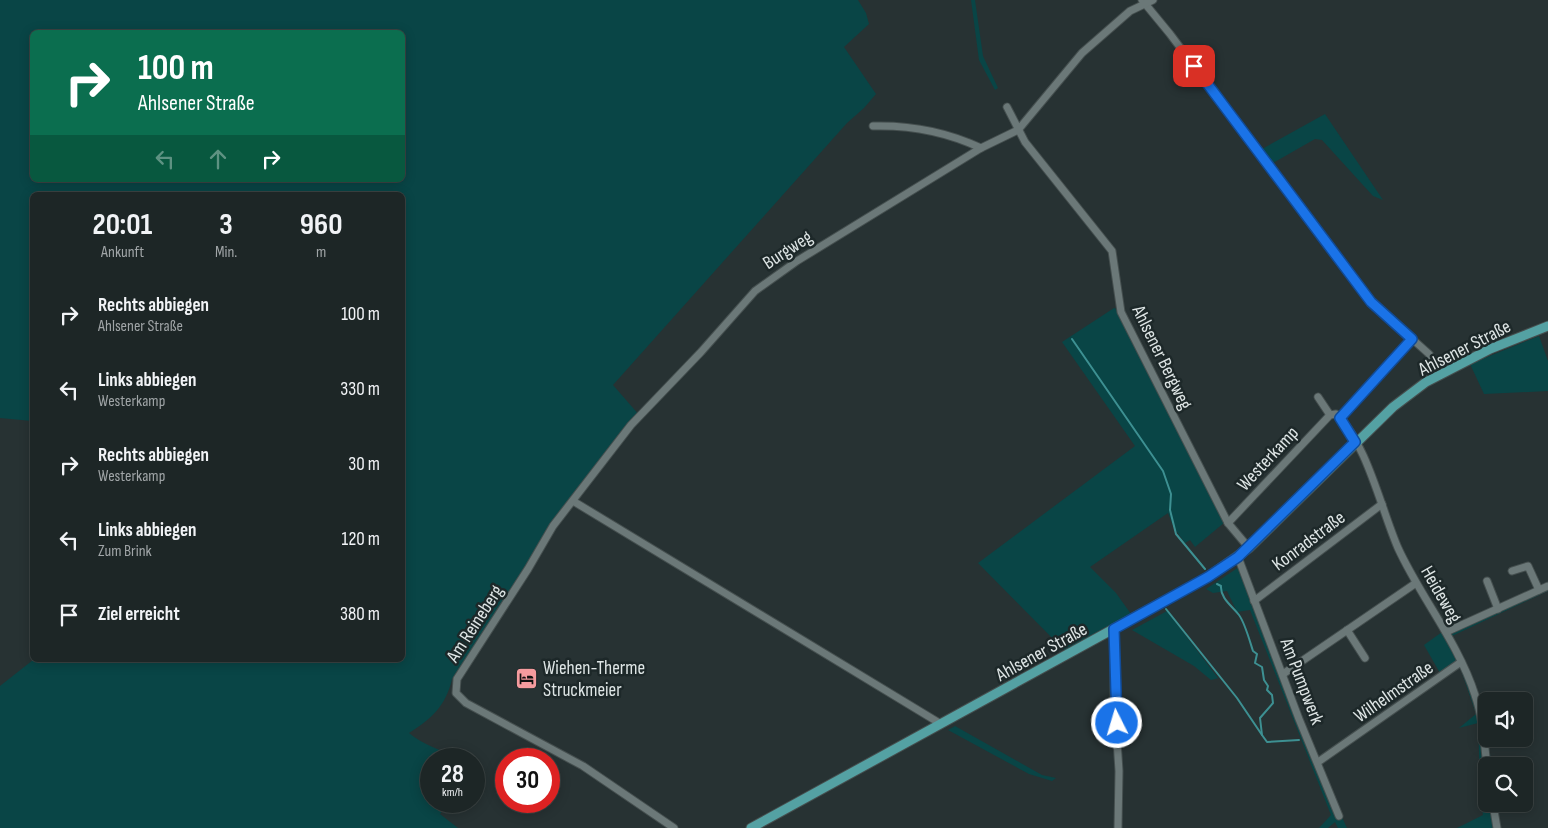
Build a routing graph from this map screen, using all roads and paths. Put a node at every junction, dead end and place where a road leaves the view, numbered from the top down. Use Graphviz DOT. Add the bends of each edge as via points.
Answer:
graph roads {
  1 [pos="1153,0"];
  2 [pos="1143,2"];
  3 [pos="1006,107"];
  4 [pos="872,126"];
  5 [pos="1018,130"];
  6 [pos="981,148"];
  7 [pos="1548,326"];
  8 [pos="1412,339"];
  9 [pos="1444,371"];
  10 [pos="1318,396"];
  11 [pos="642,416"];
  12 [pos="1330,416"];
  13 [pos="1340,418"];
  14 [pos="1355,442"];
  15 [pos="573,501"];
  16 [pos="1382,504"];
  17 [pos="1228,523"];
  18 [pos="1249,548"];
  19 [pos="1238,557"];
  20 [pos="1512,571"];
  21 [pos="1487,581"];
  22 [pos="1416,583"];
  23 [pos="1548,586"];
  24 [pos="1539,590"];
  25 [pos="1254,601"];
  26 [pos="1498,609"];
  27 [pos="1114,629"];
  28 [pos="1347,630"];
  29 [pos="1446,632"];
  30 [pos="1365,658"];
  31 [pos="1461,662"];
  32 [pos="1283,674"];
  33 [pos="941,724"];
  34 [pos="1486,757"];
  35 [pos="1318,762"];
  36 [pos="1494,812"];
  37 [pos="1339,816"];
  38 [pos="674,828"];
  39 [pos="751,828"];
  40 [pos="1118,828"];
  41 [pos="1496,828"];
  1 -- 2 [label="street, Burgweg"];
  2 -- 5 [label="street, Burgweg" via="1082,54"];
  2 -- 8 [label="street" via="1371,302"];
  3 -- 5 [label="street, Ahlsener Bergweg"];
  4 -- 6 [label="street" via="906,126"];
  5 -- 6 [label="street, Burgweg"];
  5 -- 17 [label="street, Ahlsener Bergweg" via="1112,251 1121,312"];
  6 -- 11 [label="street, Burgweg" via="755,290"];
  7 -- 9 [label="main road, Ahlsener Straße"];
  8 -- 9 [label="street"];
  8 -- 13 [label="street"];
  9 -- 14 [label="main road, Ahlsener Straße" via="1393,407"];
  10 -- 12 [label="street"];
  11 -- 15 [label="street, Am Reineberg" via="631,425"];
  12 -- 13 [label="street" via="1336,414"];
  12 -- 17 [label="street, Westerkamp"];
  13 -- 14 [label="street"];
  14 -- 16 [label="street, Heideweg"];
  14 -- 18 [label="main road, Ahlsener Straße"];
  15 -- 33 [label="street"];
  15 -- 38 [label="street, Am Reineberg" via="553,526 457,679 456,693 478,711 583,766"];
  16 -- 22 [label="street, Heideweg"];
  16 -- 25 [label="street, Konradstraße"];
  17 -- 18 [label="street, Ahlsener Bergweg"];
  18 -- 19 [label="main road, Ahlsener Straße"];
  19 -- 25 [label="street, Am Pumpwerk"];
  19 -- 27 [label="main road, Ahlsener Straße"];
  20 -- 24 [label="street" via="1528,566"];
  21 -- 26 [label="street"];
  22 -- 28 [label="street"];
  22 -- 29 [label="street, Heideweg"];
  23 -- 24 [label="street"];
  24 -- 26 [label="street"];
  25 -- 32 [label="street, Am Pumpwerk"];
  26 -- 29 [label="street"];
  27 -- 33 [label="main road, Ahlsener Straße"];
  27 -- 40 [label="street"];
  28 -- 30 [label="street"];
  28 -- 32 [label="street"];
  29 -- 31 [label="street, Heideweg"];
  31 -- 34 [label="street, Heideweg" via="1482,718"];
  31 -- 35 [label="street, Wilhelmstraße"];
  32 -- 35 [label="street, Am Pumpwerk"];
  33 -- 39 [label="main road, Ahlsener Straße"];
  35 -- 37 [label="street, Am Pumpwerk"];
  36 -- 41 [label="street"];
}
